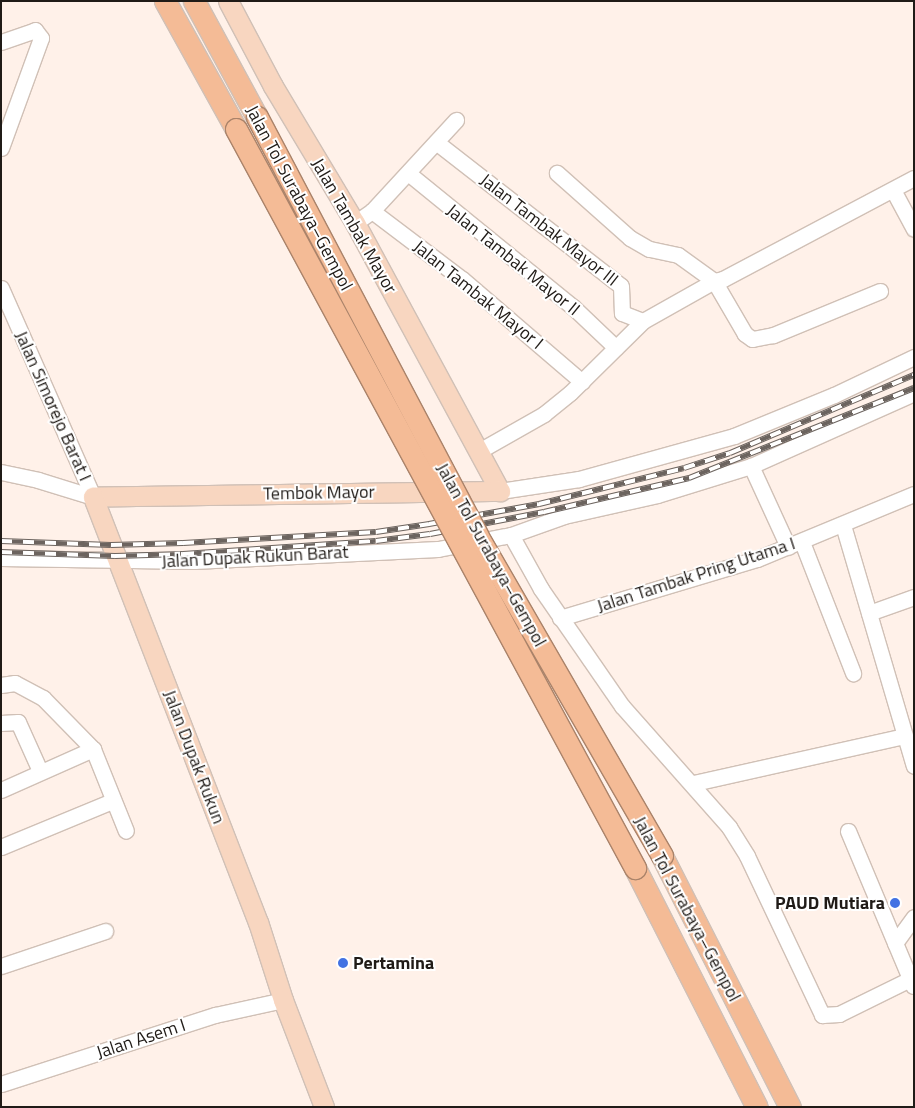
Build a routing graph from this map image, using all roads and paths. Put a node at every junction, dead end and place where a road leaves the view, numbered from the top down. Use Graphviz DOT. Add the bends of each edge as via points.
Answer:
graph roads {
  1 [pos="164,1"];
  2 [pos="194,1"];
  3 [pos="228,1"];
  4 [pos="1,42"];
  5 [pos="7,115"];
  6 [pos="456,120"];
  7 [pos="436,142"];
  8 [pos="1,148"];
  9 [pos="408,173"];
  10 [pos="557,174"];
  11 [pos="914,178"];
  12 [pos="894,190"];
  13 [pos="372,211"];
  14 [pos="355,223"];
  15 [pos="914,229"];
  16 [pos="714,281"];
  17 [pos="1,288"];
  18 [pos="880,290"];
  19 [pos="643,321"];
  20 [pos="616,348"];
  21 [pos="914,357"];
  22 [pos="582,382"];
  23 [pos="914,393"];
  24 [pos="479,451"];
  25 [pos="751,466"];
  26 [pos="1,472"];
  27 [pos="500,491"];
  28 [pos="914,494"];
  29 [pos="93,497"];
  30 [pos="843,525"];
  31 [pos="510,535"];
  32 [pos="795,544"];
  33 [pos="1,558"];
  34 [pos="117,561"];
  35 [pos="914,597"];
  36 [pos="869,613"];
  37 [pos="560,618"];
  38 [pos="853,673"];
  39 [pos="1,685"];
  40 [pos="907,713"];
  41 [pos="1,723"];
  42 [pos="904,736"];
  43 [pos="93,750"];
  44 [pos="914,766"];
  45 [pos="40,771"];
  46 [pos="694,783"];
  47 [pos="1,790"];
  48 [pos="112,801"];
  49 [pos="126,831"];
  50 [pos="848,831"];
  51 [pos="1,847"];
  52 [pos="914,917"];
  53 [pos="104,931"];
  54 [pos="895,943"];
  55 [pos="1,966"];
  56 [pos="912,983"];
  57 [pos="283,1000"];
  58 [pos="1,1084"];
  59 [pos="324,1107"];
  60 [pos="757,1107"];
  61 [pos="790,1107"];
  1 -- 60 [label="highway, Jalan Tol Surabaya–Gempol, bridge" via="635,868"];
  2 -- 61 [label="highway, Jalan Tol Surabaya–Gempol, bridge" via="477,535 662,856"];
  3 -- 14 [label="main road, Jalan Tambak Mayor" via="273,86"];
  4 -- 5 [label="street" via="36,30 42,42"];
  5 -- 8 [label="street"];
  6 -- 7 [label="street"];
  7 -- 9 [label="street"];
  7 -- 19 [label="street, Jalan Tambak Mayor III" via="621,286 622,313"];
  9 -- 13 [label="street"];
  9 -- 20 [label="street, Jalan Tambak Mayor II" via="573,307"];
  10 -- 16 [label="street" via="630,238 650,249 678,255"];
  11 -- 12 [label="street"];
  12 -- 15 [label="street"];
  12 -- 16 [label="street"];
  13 -- 14 [label="street"];
  13 -- 22 [label="street, Jalan Tambak Mayor I" via="462,279"];
  14 -- 24 [label="main road, Jalan Tambak Mayor"];
  16 -- 18 [label="street" via="752,339 774,335"];
  16 -- 19 [label="street"];
  17 -- 29 [label="street, Jalan Simorejo Barat I"];
  19 -- 20 [label="street"];
  20 -- 22 [label="street"];
  21 -- 27 [label="street" via="834,395 734,436 579,479"];
  22 -- 24 [label="street" via="544,414"];
  23 -- 25 [label="street, Jalan Dupak Rukun Barat"];
  24 -- 27 [label="main road"];
  25 -- 31 [label="street, Jalan Dupak Rukun Barat" via="657,495 564,516"];
  25 -- 32 [label="street"];
  26 -- 29 [label="street"];
  27 -- 29 [label="main road, Tembok Mayor"];
  28 -- 30 [label="street, Jalan Tambak Pring Utama I"];
  29 -- 34 [label="main road, Jalan Dupak Rukun"];
  30 -- 32 [label="street, Jalan Tambak Pring Utama I"];
  30 -- 36 [label="street"];
  31 -- 34 [label="street, Jalan Dupak Rukun Barat" via="438,549 394,549 286,558"];
  31 -- 37 [label="street"];
  32 -- 37 [label="street, Jalan Tambak Pring Utama I"];
  32 -- 38 [label="street"];
  33 -- 34 [label="street, Jalan Dupak Rukun Barat"];
  34 -- 57 [label="main road, Jalan Dupak Rukun" via="258,922"];
  35 -- 36 [label="street"];
  36 -- 40 [label="street"];
  37 -- 46 [label="street" via="622,706"];
  39 -- 43 [label="street" via="15,683 43,698"];
  40 -- 42 [label="street"];
  41 -- 45 [label="street" via="18,722"];
  42 -- 44 [label="street"];
  42 -- 46 [label="street"];
  43 -- 45 [label="street"];
  43 -- 48 [label="street"];
  45 -- 47 [label="street"];
  46 -- 56 [label="street" via="729,827 746,856 822,1015 839,1014"];
  48 -- 49 [label="street"];
  48 -- 51 [label="street"];
  50 -- 54 [label="street"];
  52 -- 54 [label="street"];
  53 -- 55 [label="street"];
  54 -- 56 [label="street"];
  57 -- 58 [label="street, Jalan Asem I" via="215,1015"];
  57 -- 59 [label="main road, Jalan Dupak Rukun"];
}
